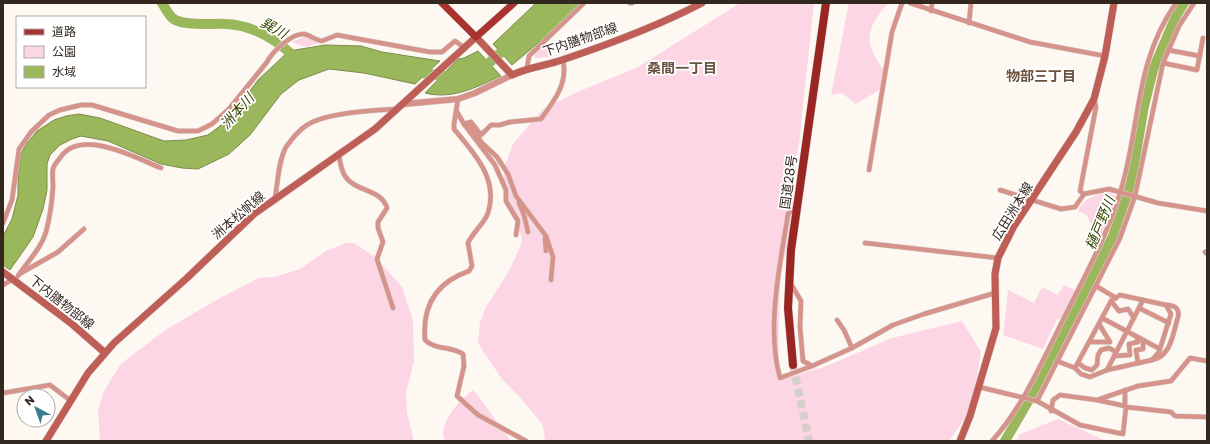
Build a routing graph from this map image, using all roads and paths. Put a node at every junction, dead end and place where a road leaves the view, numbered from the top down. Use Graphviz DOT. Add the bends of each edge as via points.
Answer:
graph roads {
  1 [pos="442,3"];
  2 [pos="514,3"];
  3 [pos="584,3"];
  4 [pos="702,3"];
  5 [pos="826,3"];
  6 [pos="902,3"];
  7 [pos="910,3"];
  8 [pos="932,3"];
  9 [pos="970,3"];
  10 [pos="1114,3"];
  11 [pos="1176,3"];
  12 [pos="1194,3"];
  13 [pos="930,11"];
  14 [pos="968,23"];
  15 [pos="476,37"];
  16 [pos="1203,38"];
  17 [pos="465,48"];
  18 [pos="1168,50"];
  19 [pos="1105,56"];
  20 [pos="1200,56"];
  21 [pos="563,60"];
  22 [pos="1163,63"];
  23 [pos="527,68"];
  24 [pos="510,73"];
  25 [pos="1094,98"];
  26 [pos="458,99"];
  27 [pos="401,106"];
  28 [pos="457,112"];
  29 [pos="466,123"];
  30 [pos="339,155"];
  31 [pos="161,168"];
  32 [pos="869,170"];
  33 [pos="1000,190"];
  34 [pos="1120,192"];
  35 [pos="1084,194"];
  36 [pos="516,196"];
  37 [pos="1135,196"];
  38 [pos="275,198"];
  39 [pos="1032,200"];
  40 [pos="797,206"];
  41 [pos="1207,211"];
  42 [pos="3,223"];
  43 [pos="84,229"];
  44 [pos="528,232"];
  45 [pos="545,234"];
  46 [pos="516,235"];
  47 [pos="865,243"];
  48 [pos="546,251"];
  49 [pos="998,258"];
  50 [pos="10,276"];
  51 [pos="551,280"];
  52 [pos="789,280"];
  53 [pos="3,285"];
  54 [pos="1096,286"];
  55 [pos="996,293"];
  56 [pos="1116,298"];
  57 [pos="1143,300"];
  58 [pos="1111,301"];
  59 [pos="1166,305"];
  60 [pos="393,308"];
  61 [pos="1139,308"];
  62 [pos="1102,318"];
  63 [pos="1134,318"];
  64 [pos="836,320"];
  65 [pos="1169,323"];
  66 [pos="1098,324"];
  67 [pos="1127,332"];
  68 [pos="1138,337"];
  69 [pos="1143,340"];
  70 [pos="1089,342"];
  71 [pos="852,348"];
  72 [pos="1160,349"];
  73 [pos="104,352"];
  74 [pos="1115,354"];
  75 [pos="1151,360"];
  76 [pos="1057,361"];
  77 [pos="1207,361"];
  78 [pos="1138,363"];
  79 [pos="793,365"];
  80 [pos="812,366"];
  81 [pos="1076,366"];
  82 [pos="1107,370"];
  83 [pos="979,387"];
  84 [pos="1125,390"];
  85 [pos="3,393"];
  86 [pos="1022,398"];
  87 [pos="1097,400"];
  88 [pos="71,401"];
  89 [pos="1037,402"];
  90 [pos="1125,406"];
  91 [pos="1051,411"];
  92 [pos="1207,417"];
  93 [pos="46,441"];
  94 [pos="526,441"];
  95 [pos="960,441"];
  96 [pos="992,441"];
  1 -- 15 [label="main road"];
  2 -- 15 [label="main road"];
  3 -- 23 [label="street" via="528,56"];
  4 -- 21 [label="main road, 下内膳物部線" via="672,19"];
  5 -- 40 [label="highway, 国道28号"];
  6 -- 32 [label="street" via="892,32"];
  7 -- 13 [label="street"];
  8 -- 13 [label="street"];
  9 -- 14 [label="street"];
  10 -- 19 [label="main road, 広田洲本線"];
  11 -- 34 [label="street" via="1156,40 1143,74"];
  12 -- 18 [label="street"];
  13 -- 14 [label="street"];
  14 -- 19 [label="street" via="1030,42"];
  15 -- 17 [label="main road, 洲本松帆線"];
  15 -- 24 [label="main road"];
  16 -- 20 [label="street"];
  17 -- 27 [label="main road, 洲本松帆線"];
  17 -- 42 [label="street" via="455,41 442,52 430,52 337,35 322,41 305,34 294,36 271,54 268,62 228,109 212,124 198,131 178,131 92,105 70,107 49,115 31,132 19,149 12,200"];
  18 -- 20 [label="street"];
  18 -- 22 [label="street"];
  19 -- 25 [label="main road, 広田洲本線"];
  20 -- 22 [label="street" via="1197,70"];
  21 -- 23 [label="main road, 下内膳物部線"];
  21 -- 29 [label="street" via="566,71 558,96 541,119 491,125 481,135 471,122"];
  22 -- 37 [label="street"];
  23 -- 24 [label="main road, 下内膳物部線"];
  24 -- 26 [label="street" via="475,94"];
  25 -- 35 [label="street" via="1096,107 1080,191"];
  25 -- 39 [label="main road, 広田洲本線" via="1076,132"];
  26 -- 27 [label="street"];
  26 -- 28 [label="street"];
  27 -- 30 [label="main road, 洲本松帆線" via="360,141"];
  27 -- 38 [label="street" via="316,120 306,125 286,148"];
  28 -- 29 [label="street"];
  28 -- 94 [label="street" via="454,129 476,154 489,179 490,199 488,213 468,244 472,266 469,271 448,279 438,289 428,306 425,340 430,345 463,354 464,366 457,396 478,415"];
  29 -- 36 [label="street" via="497,157 508,174"];
  29 -- 46 [label="street" via="494,165 506,190 506,201 518,221"];
  30 -- 38 [label="main road, 洲本松帆線"];
  30 -- 60 [label="street" via="346,178 385,202 387,208 378,222 383,242 377,259"];
  31 -- 50 [label="street" via="96,144 88,144 63,153 54,166 52,206 46,233 34,254"];
  33 -- 39 [label="street"];
  34 -- 35 [label="street" via="1109,189"];
  34 -- 37 [label="street"];
  34 -- 86 [label="street" via="1114,216 1089,271"];
  35 -- 39 [label="street" via="1075,207 1061,209"];
  36 -- 44 [label="street"];
  36 -- 45 [label="street"];
  37 -- 41 [label="street" via="1165,205"];
  37 -- 54 [label="street" via="1117,245"];
  38 -- 73 [label="main road, 洲本松帆線" via="254,214"];
  39 -- 49 [label="main road, 広田洲本線" via="1014,226"];
  40 -- 52 [label="highway, 国道28号"];
  40 -- 80 [label="street" via="788,214 774,307 777,366 780,378"];
  43 -- 50 [label="street" via="58,252"];
  45 -- 48 [label="street"];
  45 -- 51 [label="street" via="553,257"];
  47 -- 49 [label="street"];
  49 -- 55 [label="main road, 広田洲本線" via="995,274"];
  50 -- 53 [label="street"];
  50 -- 73 [label="main road, 下内膳物部線"];
  52 -- 79 [label="highway, 国道28号" via="788,308"];
  52 -- 80 [label="street" via="801,300 800,327 804,361"];
  54 -- 56 [label="street"];
  54 -- 76 [label="street"];
  55 -- 71 [label="street" via="893,325"];
  55 -- 83 [label="main road, 広田洲本線" via="996,328"];
  56 -- 57 [label="street" via="1120,295"];
  56 -- 58 [label="street"];
  57 -- 59 [label="street"];
  57 -- 61 [label="street"];
  58 -- 62 [label="street"];
  58 -- 63 [label="street" via="1119,311 1128,309"];
  59 -- 65 [label="street" via="1172,314"];
  59 -- 75 [label="street" via="1177,308 1178,317 1168,350 1158,359"];
  61 -- 63 [label="street"];
  61 -- 65 [label="street"];
  62 -- 66 [label="street"];
  62 -- 67 [label="street"];
  63 -- 67 [label="street"];
  64 -- 71 [label="street"];
  65 -- 72 [label="street"];
  66 -- 70 [label="street"];
  66 -- 70 [label="street" via="1110,342"];
  67 -- 68 [label="street"];
  67 -- 74 [label="street"];
  68 -- 69 [label="street"];
  68 -- 74 [label="street" via="1138,342 1129,344 1130,355"];
  69 -- 72 [label="street"];
  69 -- 78 [label="street" via="1143,349 1136,350"];
  70 -- 81 [label="street"];
  71 -- 80 [label="street"];
  72 -- 75 [label="street"];
  73 -- 88 [label="main road, 洲本松帆線"];
  74 -- 81 [label="street" via="1109,348 1101,350 1098,365 1092,370"];
  74 -- 82 [label="street"];
  75 -- 78 [label="street"];
  76 -- 81 [label="street"];
  76 -- 89 [label="street"];
  77 -- 84 [label="street" via="1190,358 1171,381"];
  78 -- 82 [label="street"];
  81 -- 82 [label="street" via="1081,374 1090,377"];
  83 -- 86 [label="street"];
  83 -- 95 [label="main road, 広田洲本線"];
  84 -- 87 [label="street"];
  84 -- 90 [label="street"];
  85 -- 88 [label="street" via="50,385"];
  86 -- 89 [label="street"];
  86 -- 96 [label="street" via="1006,426"];
  87 -- 90 [label="street"];
  87 -- 91 [label="street" via="1060,395 1053,400"];
  88 -- 93 [label="main road, 洲本松帆線"];
  89 -- 91 [label="street"];
  90 -- 91 [label="street" via="1123,434 1080,425"];
  90 -- 92 [label="street" via="1170,412 1175,416"];
}
